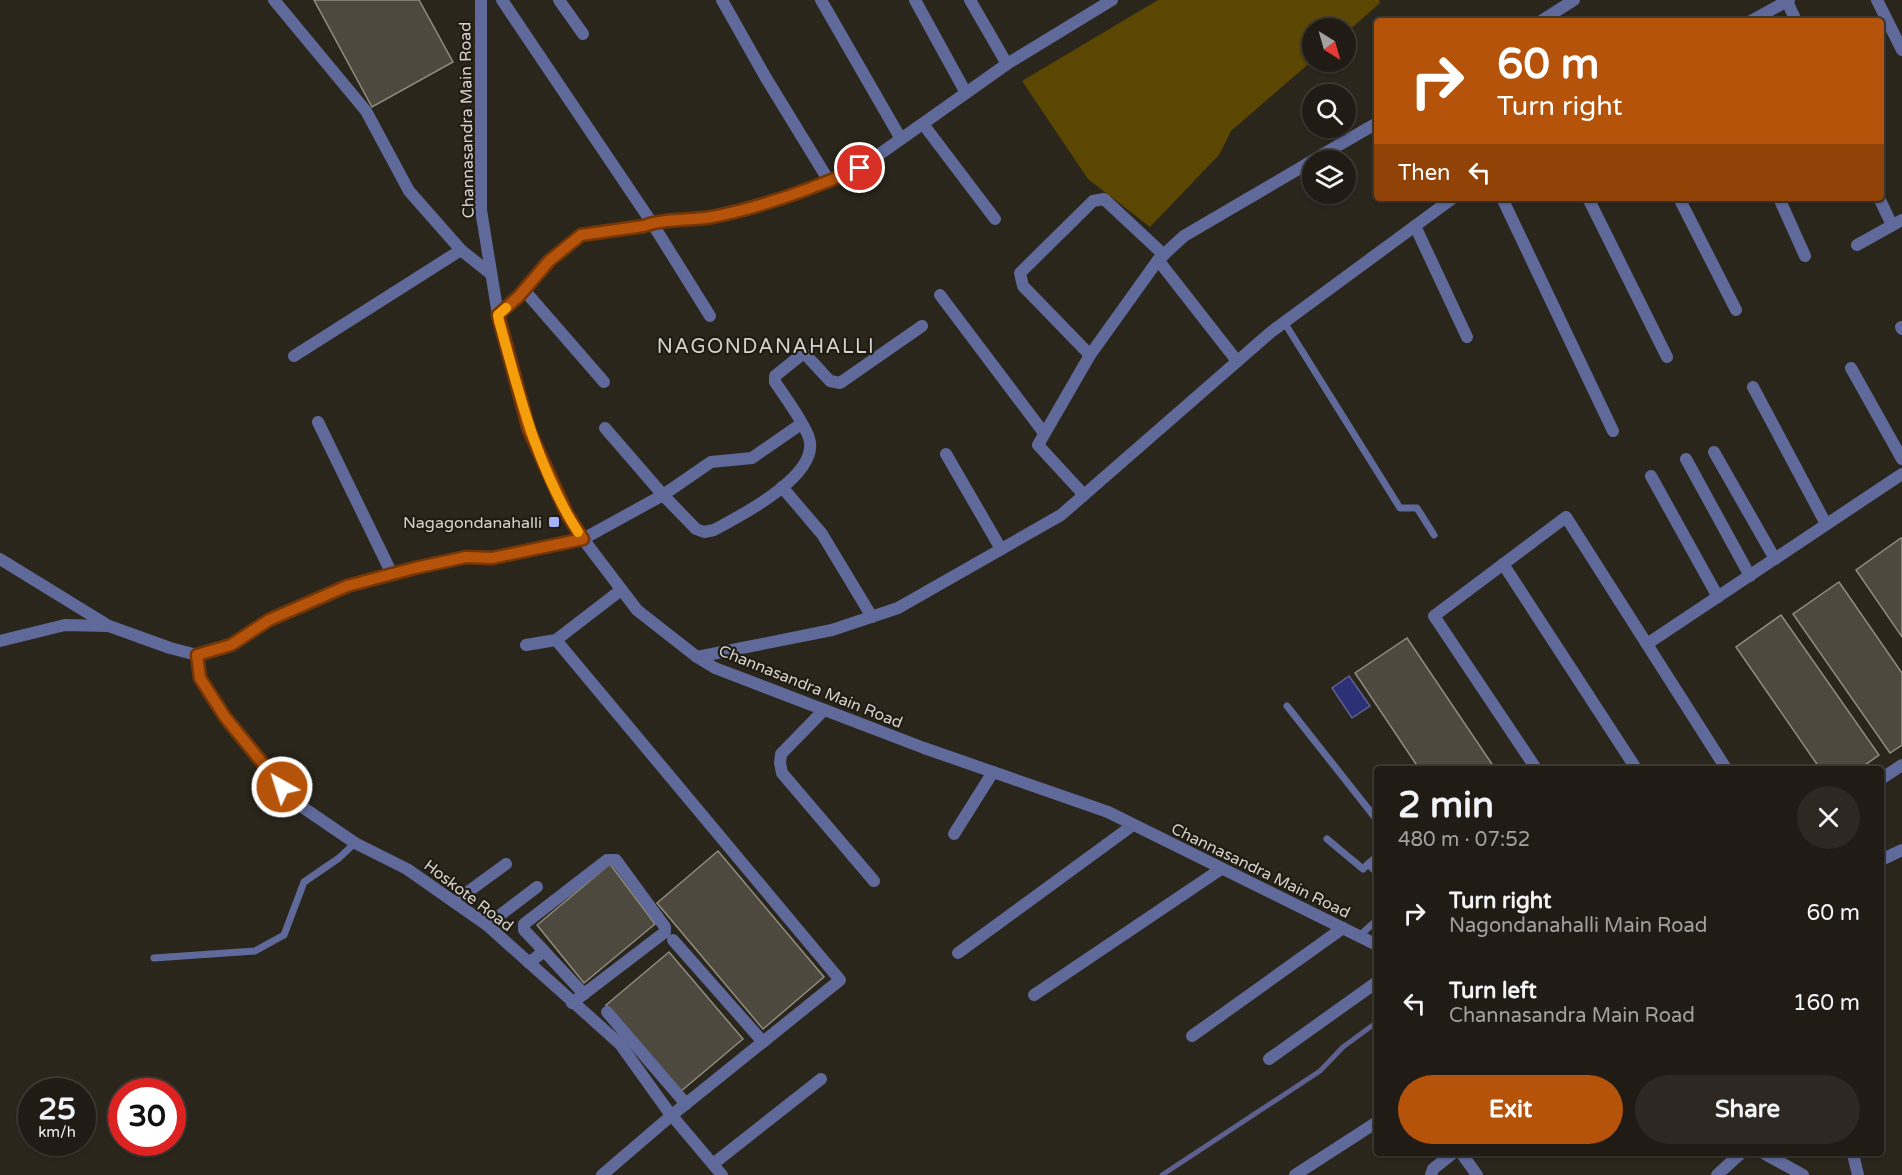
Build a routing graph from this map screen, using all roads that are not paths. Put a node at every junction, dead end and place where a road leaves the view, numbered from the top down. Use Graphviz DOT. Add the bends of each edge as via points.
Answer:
graph roads {
  1 [pos="274,0"];
  2 [pos="481,0"];
  3 [pos="502,0"];
  4 [pos="559,0"];
  5 [pos="722,0"];
  6 [pos="821,0"];
  7 [pos="915,0"];
  8 [pos="970,0"];
  9 [pos="1574,0"];
  10 [pos="1877,0"];
  11 [pos="1106,1"];
  12 [pos="1788,1"];
  13 [pos="1546,18"];
  14 [pos="1757,18"];
  15 [pos="1795,18"];
  16 [pos="583,34"];
  17 [pos="1902,50"];
  18 [pos="1007,64"];
  19 [pos="966,93"];
  20 [pos="923,124"];
  21 [pos="1374,125"];
  22 [pos="901,139"];
  23 [pos="1332,150"];
  24 [pos="1302,167"];
  25 [pos="829,181"];
  26 [pos="1450,201"];
  27 [pos="1503,201"];
  28 [pos="1589,201"];
  29 [pos="1681,201"];
  30 [pos="1780,201"];
  31 [pos="1882,201"];
  32 [pos="995,219"];
  33 [pos="652,223"];
  34 [pos="1897,223"];
  35 [pos="1415,226"];
  36 [pos="1857,245"];
  37 [pos="461,250"];
  38 [pos="1805,256"];
  39 [pos="1161,257"];
  40 [pos="491,274"];
  41 [pos="524,290"];
  42 [pos="940,295"];
  43 [pos="1736,310"];
  44 [pos="498,315"];
  45 [pos="710,316"];
  46 [pos="1284,322"];
  47 [pos="922,326"];
  48 [pos="1467,338"];
  49 [pos="1090,355"];
  50 [pos="294,356"];
  51 [pos="1667,357"];
  52 [pos="1237,361"];
  53 [pos="1851,369"];
  54 [pos="604,382"];
  55 [pos="1753,387"];
  56 [pos="318,422"];
  57 [pos="801,424"];
  58 [pos="604,428"];
  59 [pos="1613,431"];
  60 [pos="1044,433"];
  61 [pos="1714,452"];
  62 [pos="946,454"];
  63 [pos="1686,459"];
  64 [pos="1902,459"];
  65 [pos="1902,474"];
  66 [pos="1651,476"];
  67 [pos="782,487"];
  68 [pos="663,495"];
  69 [pos="1084,495"];
  70 [pos="1826,524"];
  71 [pos="1434,535"];
  72 [pos="583,539"];
  73 [pos="1001,549"];
  74 [pos="1776,559"];
  75 [pos="0,560"];
  76 [pos="1503,564"];
  77 [pos="392,574"];
  78 [pos="1750,576"];
  79 [pos="621,590"];
  80 [pos="1718,597"];
  81 [pos="872,616"];
  82 [pos="109,626"];
  83 [pos="556,640"];
  84 [pos="0,641"];
  85 [pos="1647,644"];
  86 [pos="526,645"];
  87 [pos="197,655"];
  88 [pos="697,657"];
  89 [pos="1287,706"];
  90 [pos="824,710"];
  91 [pos="1902,765"];
  92 [pos="1534,766"];
  93 [pos="1633,766"];
  94 [pos="1724,766"];
  95 [pos="993,772"];
  96 [pos="1884,777"];
  97 [pos="1374,816"];
  98 [pos="1134,825"];
  99 [pos="954,834"];
  100 [pos="1327,839"];
  101 [pos="355,843"];
  102 [pos="1902,850"];
  103 [pos="1374,859"];
  104 [pos="1884,859"];
  105 [pos="507,864"];
  106 [pos="1368,864"];
  107 [pos="1221,868"];
  108 [pos="1374,870"];
  109 [pos="874,881"];
  110 [pos="537,887"];
  111 [pos="454,902"];
  112 [pos="1374,923"];
  113 [pos="487,925"];
  114 [pos="1343,928"];
  115 [pos="1359,936"];
  116 [pos="673,940"];
  117 [pos="1374,944"];
  118 [pos="544,951"];
  119 [pos="957,953"];
  120 [pos="154,958"];
  121 [pos="529,963"];
  122 [pos="1374,983"];
  123 [pos="584,994"];
  124 [pos="1034,995"];
  125 [pos="572,1003"];
  126 [pos="607,1012"];
  127 [pos="1192,1036"];
  128 [pos="763,1042"];
  129 [pos="1269,1059"];
  130 [pos="821,1079"];
  131 [pos="686,1104"];
  132 [pos="672,1115"];
  133 [pos="1374,1124"];
  134 [pos="1449,1156"];
  135 [pos="1463,1156"];
  136 [pos="1738,1156"];
  137 [pos="1769,1156"];
  138 [pos="1853,1156"];
  139 [pos="713,1164"];
  140 [pos="602,1175"];
  141 [pos="722,1175"];
  142 [pos="1295,1175"];
  143 [pos="1431,1175"];
  144 [pos="1477,1175"];
  145 [pos="1717,1175"];
  146 [pos="1803,1175"];
  147 [pos="1858,1175"];
  1 -- 37 [label="street" via="366,111 410,191"];
  2 -- 40 [label="street, Channasandra Main Road" via="482,210"];
  3 -- 33 [label="street"];
  4 -- 16 [label="street"];
  5 -- 25 [label="street"];
  6 -- 22 [label="street"];
  7 -- 19 [label="street"];
  8 -- 18 [label="street"];
  9 -- 13 [label="street"];
  10 -- 17 [label="street"];
  11 -- 18 [label="street"];
  12 -- 14 [label="street"];
  12 -- 15 [label="street"];
  18 -- 19 [label="street"];
  19 -- 20 [label="street"];
  20 -- 22 [label="street"];
  20 -- 32 [label="street"];
  21 -- 23 [label="street"];
  22 -- 25 [label="street" via="860,168"];
  24 -- 39 [label="street" via="1184,236"];
  25 -- 33 [label="street" via="798,194 711,217"];
  26 -- 35 [label="street"];
  27 -- 59 [label="street"];
  28 -- 51 [label="street"];
  29 -- 43 [label="street"];
  30 -- 38 [label="street"];
  31 -- 34 [label="street"];
  33 -- 41 [label="street" via="581,235 549,261"];
  33 -- 45 [label="street"];
  34 -- 36 [label="street"];
  35 -- 46 [label="street"];
  35 -- 48 [label="street"];
  37 -- 40 [label="street"];
  37 -- 50 [label="street"];
  39 -- 49 [label="street"];
  39 -- 49 [label="street" via="1104,199 1093,201 1020,273 1023,286"];
  39 -- 52 [label="street"];
  40 -- 44 [label="street, Channasandra Main Road"];
  41 -- 44 [label="street"];
  41 -- 54 [label="street"];
  42 -- 60 [label="street"];
  44 -- 72 [label="street, Channasandra Main Road" via="529,430 567,514"];
  46 -- 52 [label="street"];
  46 -- 71 [label="lane" via="1400,508 1417,508"];
  47 -- 57 [label="street" via="840,383 830,381 805,354 775,376"];
  49 -- 60 [label="street"];
  52 -- 69 [label="street"];
  53 -- 64 [label="street"];
  55 -- 70 [label="street"];
  56 -- 77 [label="street"];
  57 -- 67 [label="street" via="810,450 805,463"];
  57 -- 68 [label="street" via="757,456 714,461"];
  58 -- 68 [label="street"];
  60 -- 69 [label="street" via="1038,445"];
  61 -- 74 [label="street"];
  62 -- 73 [label="street"];
  63 -- 78 [label="street"];
  65 -- 70 [label="street"];
  66 -- 80 [label="street"];
  67 -- 68 [label="street" via="740,516 704,532 696,529"];
  67 -- 81 [label="street" via="822,534"];
  68 -- 72 [label="street"];
  69 -- 73 [label="street" via="1061,515"];
  70 -- 74 [label="street"];
  72 -- 77 [label="street" via="492,558 466,557"];
  72 -- 79 [label="street, Channasandra Main Road"];
  73 -- 81 [label="street" via="898,608"];
  74 -- 78 [label="street"];
  75 -- 82 [label="street"];
  76 -- 85 [label="street" via="1566,517"];
  76 -- 92 [label="street" via="1434,616"];
  76 -- 93 [label="street"];
  77 -- 87 [label="street" via="347,586 269,620 231,645"];
  78 -- 80 [label="street"];
  79 -- 83 [label="street"];
  79 -- 88 [label="street, Channasandra Main Road" via="637,610"];
  80 -- 85 [label="street"];
  81 -- 88 [label="street" via="832,630"];
  82 -- 84 [label="street" via="65,625"];
  82 -- 87 [label="street"];
  83 -- 86 [label="street"];
  83 -- 128 [label="street" via="840,980"];
  85 -- 94 [label="street"];
  87 -- 101 [label="street, Hoskote Road" via="200,678 225,717 292,800"];
  88 -- 90 [label="street, Channasandra Main Road" via="715,668"];
  89 -- 97 [label="lane"];
  90 -- 95 [label="street, Channasandra Main Road"];
  90 -- 109 [label="street" via="781,754 782,773"];
  91 -- 96 [label="street"];
  95 -- 98 [label="street, Channasandra Main Road" via="1108,812"];
  95 -- 99 [label="street"];
  98 -- 107 [label="street, Channasandra Main Road"];
  98 -- 119 [label="street"];
  100 -- 106 [label="lane" via="1363,869"];
  101 -- 111 [label="street, Hoskote Road" via="407,869"];
  101 -- 120 [label="lane" via="304,882 284,935 255,951"];
  102 -- 104 [label="street"];
  103 -- 106 [label="lane"];
  105 -- 111 [label="street"];
  106 -- 108 [label="lane"];
  107 -- 114 [label="street, Channasandra Main Road"];
  107 -- 124 [label="street"];
  110 -- 113 [label="street"];
  111 -- 113 [label="street, Hoskote Road"];
  112 -- 115 [label="lane"];
  113 -- 121 [label="street, Hoskote Road"];
  114 -- 115 [label="street, Channasandra Main Road"];
  114 -- 127 [label="street"];
  115 -- 117 [label="street, Channasandra Main Road"];
  116 -- 128 [label="street"];
  118 -- 121 [label="street"];
  118 -- 123 [label="street"];
  118 -- 123 [label="street" via="524,930 524,924 607,860 616,860 665,932"];
  121 -- 125 [label="street, Hoskote Road"];
  122 -- 129 [label="street"];
  123 -- 125 [label="street"];
  125 -- 132 [label="street, Hoskote Road" via="620,1044"];
  126 -- 131 [label="street"];
  128 -- 131 [label="street"];
  130 -- 139 [label="street"];
  131 -- 132 [label="street"];
  132 -- 139 [label="street, Hoskote Road"];
  132 -- 140 [label="street"];
  133 -- 142 [label="street"];
  134 -- 143 [label="street"];
  135 -- 144 [label="street"];
  136 -- 145 [label="street"];
  137 -- 146 [label="street"];
  138 -- 147 [label="street"];
  139 -- 141 [label="street, Hoskote Road"];
}
